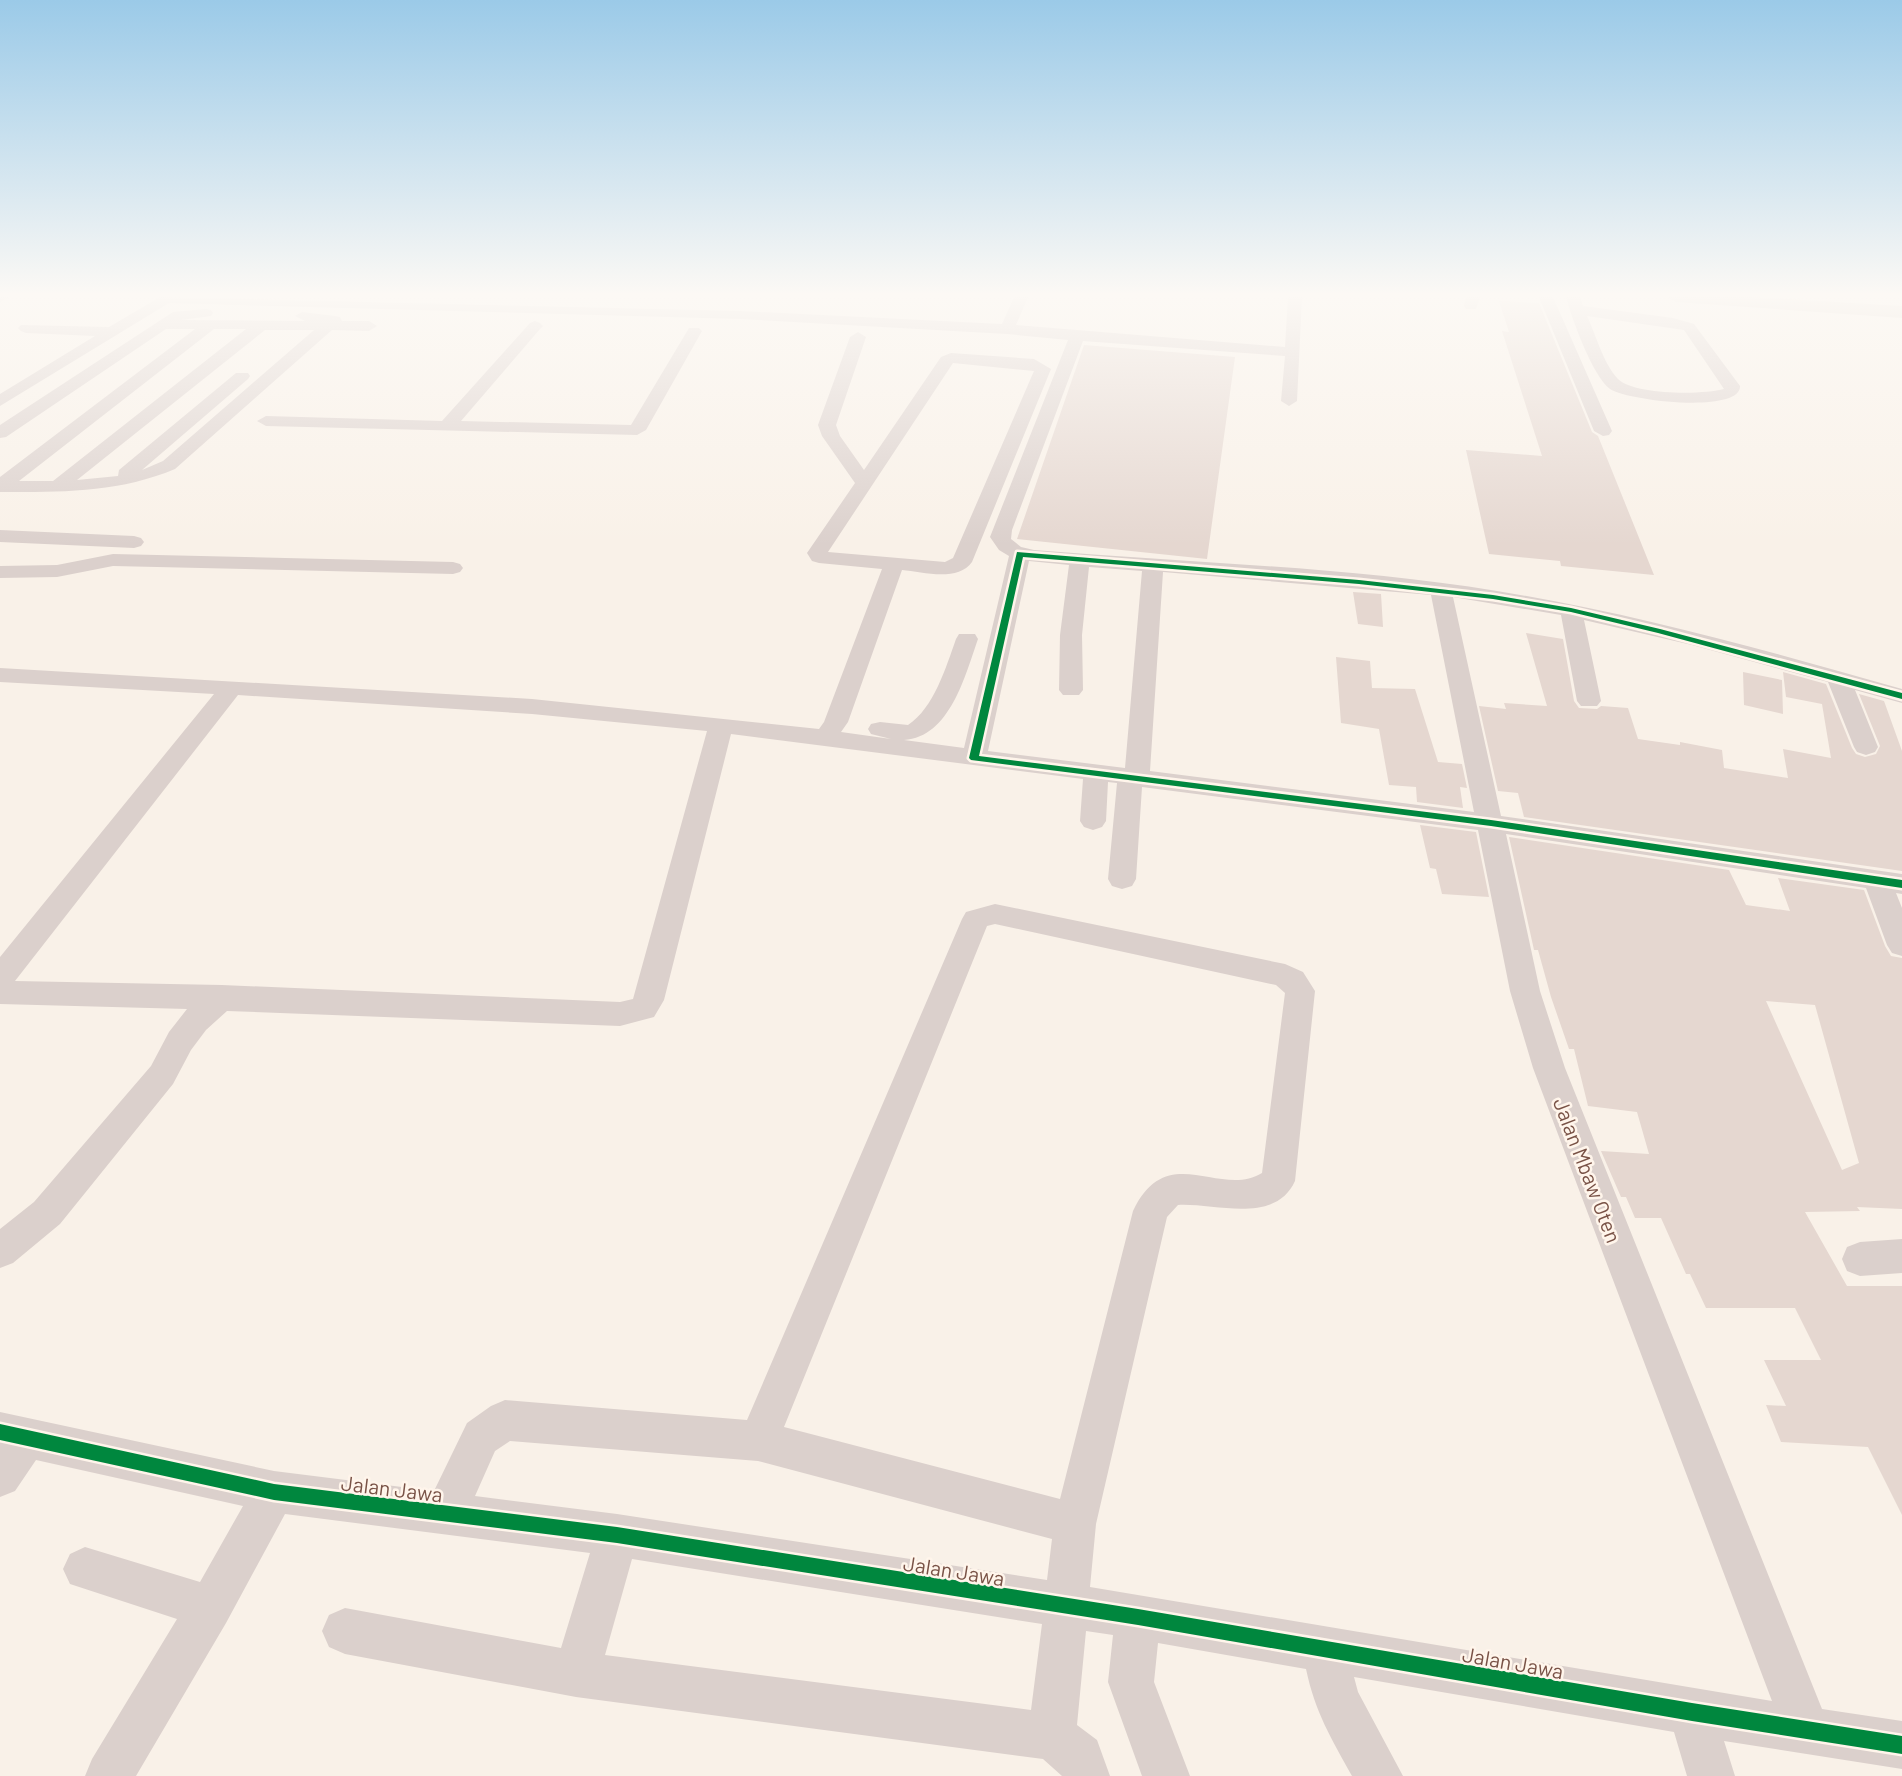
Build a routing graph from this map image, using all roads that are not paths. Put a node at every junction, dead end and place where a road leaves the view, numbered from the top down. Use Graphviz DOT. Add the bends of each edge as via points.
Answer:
graph roads {
  1 [pos="35,380"];
  2 [pos="79,380"];
  3 [pos="111,380"];
  4 [pos="138,380"];
  5 [pos="163,380"];
  6 [pos="197,380"];
  7 [pos="205,380"];
  8 [pos="238,380"];
  9 [pos="267,380"];
  10 [pos="488,380"];
  11 [pos="666,380"];
  12 [pos="843,380"];
  13 [pos="934,380"];
  14 [pos="1038,380"];
  15 [pos="1060,380"];
  16 [pos="1291,380"];
  17 [pos="1581,380"];
  18 [pos="1611,380"];
  19 [pos="1728,380"];
  20 [pos="0,401"];
  21 [pos="1289,401"];
  22 [pos="266,421"];
  23 [pos="55,422"];
  24 [pos="447,426"];
  25 [pos="1603,431"];
  26 [pos="0,432"];
  27 [pos="864,483"];
  28 [pos="112,485"];
  29 [pos="0,486"];
  30 [pos="28,486"];
  31 [pos="58,486"];
  32 [pos="82,486"];
  33 [pos="0,536"];
  34 [pos="134,542"];
  35 [pos="1020,559"];
  36 [pos="1080,560"];
  37 [pos="894,564"];
  38 [pos="453,568"];
  39 [pos="0,572"];
  40 [pos="1153,572"];
  41 [pos="1441,590"];
  42 [pos="1571,610"];
  43 [pos="967,639"];
  44 [pos="0,675"];
  45 [pos="1839,682"];
  46 [pos="230,690"];
  47 [pos="1070,690"];
  48 [pos="1902,696"];
  49 [pos="1589,701"];
  50 [pos="721,726"];
  51 [pos="830,730"];
  52 [pos="1866,747"];
  53 [pos="974,758"];
  54 [pos="1096,772"];
  55 [pos="1133,776"];
  56 [pos="1093,821"];
  57 [pos="1491,823"];
  58 [pos="1122,879"];
  59 [pos="1889,882"];
  60 [pos="1902,945"];
  61 [pos="0,978"];
  62 [pos="0,992"];
  63 [pos="222,997"];
  64 [pos="0,1251"];
  65 [pos="1902,1256"];
  66 [pos="1860,1259"];
  67 [pos="14,1435"];
  68 [pos="758,1441"];
  69 [pos="0,1476"];
  70 [pos="274,1492"];
  71 [pos="445,1514"];
  72 [pos="1075,1524"];
  73 [pos="617,1535"];
  74 [pos="85,1569"];
  75 [pos="210,1607"];
  76 [pos="1068,1607"];
  77 [pos="1138,1617"];
  78 [pos="345,1631"];
  79 [pos="1325,1648"];
  80 [pos="576,1674"];
  81 [pos="1692,1712"];
  82 [pos="1806,1729"];
  83 [pos="1052,1736"];
  84 [pos="1902,1745"];
  85 [pos="109,1776"];
  86 [pos="1086,1776"];
  87 [pos="1166,1776"];
  88 [pos="1379,1776"];
  89 [pos="1711,1776"];
  1 -- 20 [label="street"];
  2 -- 26 [label="street"];
  3 -- 23 [label="street"];
  4 -- 29 [label="street"];
  5 -- 30 [label="street"];
  6 -- 31 [label="street"];
  7 -- 32 [label="street"];
  8 -- 28 [label="street"];
  9 -- 28 [label="street" via="169,465"];
  10 -- 24 [label="street"];
  11 -- 24 [label="street" via="637,430"];
  12 -- 27 [label="street" via="827,425"];
  13 -- 27 [label="street"];
  14 -- 37 [label="street" via="962,562 948,568"];
  15 -- 35 [label="street" via="1000,537"];
  16 -- 21 [label="street"];
  17 -- 25 [label="street"];
  18 -- 19 [label="street" via="1619,388 1639,393 1705,398 1732,392"];
  22 -- 24 [label="street"];
  27 -- 37 [label="street" via="817,553 825,559"];
  28 -- 32 [label="street"];
  29 -- 30 [label="street"];
  30 -- 31 [label="street"];
  31 -- 32 [label="street"];
  33 -- 34 [label="street"];
  35 -- 36 [label="street"];
  35 -- 53 [label="street"];
  36 -- 40 [label="street"];
  36 -- 47 [label="street"];
  37 -- 51 [label="street"];
  38 -- 39 [label="street" via="113,560 57,570"];
  40 -- 41 [label="street"];
  40 -- 55 [label="street"];
  41 -- 42 [label="street"];
  41 -- 57 [label="street, Jalan Mbaw Oten"];
  42 -- 45 [label="street"];
  42 -- 49 [label="street"];
  43 -- 51 [label="street" via="954,676 917,731"];
  44 -- 46 [label="street"];
  45 -- 48 [label="street"];
  45 -- 52 [label="street"];
  46 -- 50 [label="street" via="458,699"];
  46 -- 61 [label="street"];
  50 -- 51 [label="street"];
  50 -- 63 [label="street" via="643,1009 606,1014"];
  51 -- 53 [label="street"];
  53 -- 54 [label="street"];
  54 -- 55 [label="street"];
  54 -- 56 [label="street"];
  55 -- 57 [label="street"];
  55 -- 58 [label="street"];
  57 -- 59 [label="street"];
  57 -- 82 [label="street, Jalan Mbaw Oten" via="1525,991 1549,1068"];
  59 -- 60 [label="street"];
  62 -- 63 [label="street"];
  63 -- 64 [label="street" via="195,1021 162,1074 47,1213"];
  65 -- 66 [label="street"];
  67 -- 69 [label="street"];
  67 -- 70 [label="street, Jalan Jawa"];
  68 -- 71 [label="street" via="505,1420 481,1437"];
  68 -- 72 [label="street"];
  68 -- 72 [label="street" via="976,919 995,914 1285,975 1300,991 1278,1181 1249,1194 1182,1190 1164,1194 1151,1211"];
  70 -- 71 [label="street, Jalan Jawa"];
  70 -- 75 [label="street"];
  71 -- 73 [label="street, Jalan Jawa"];
  72 -- 76 [label="street"];
  73 -- 76 [label="street, Jalan Jawa"];
  73 -- 80 [label="street"];
  74 -- 75 [label="street"];
  75 -- 85 [label="street"];
  76 -- 77 [label="street, Jalan Jawa"];
  76 -- 83 [label="street"];
  77 -- 79 [label="street, Jalan Jawa"];
  77 -- 87 [label="street" via="1132,1682"];
  78 -- 80 [label="street"];
  79 -- 81 [label="street, Jalan Jawa"];
  79 -- 88 [label="street" via="1336,1700"];
  80 -- 83 [label="street"];
  81 -- 82 [label="street, Jalan Jawa"];
  81 -- 89 [label="street"];
  82 -- 84 [label="street, Jalan Jawa"];
  83 -- 86 [label="street" via="1080,1758"];
}
